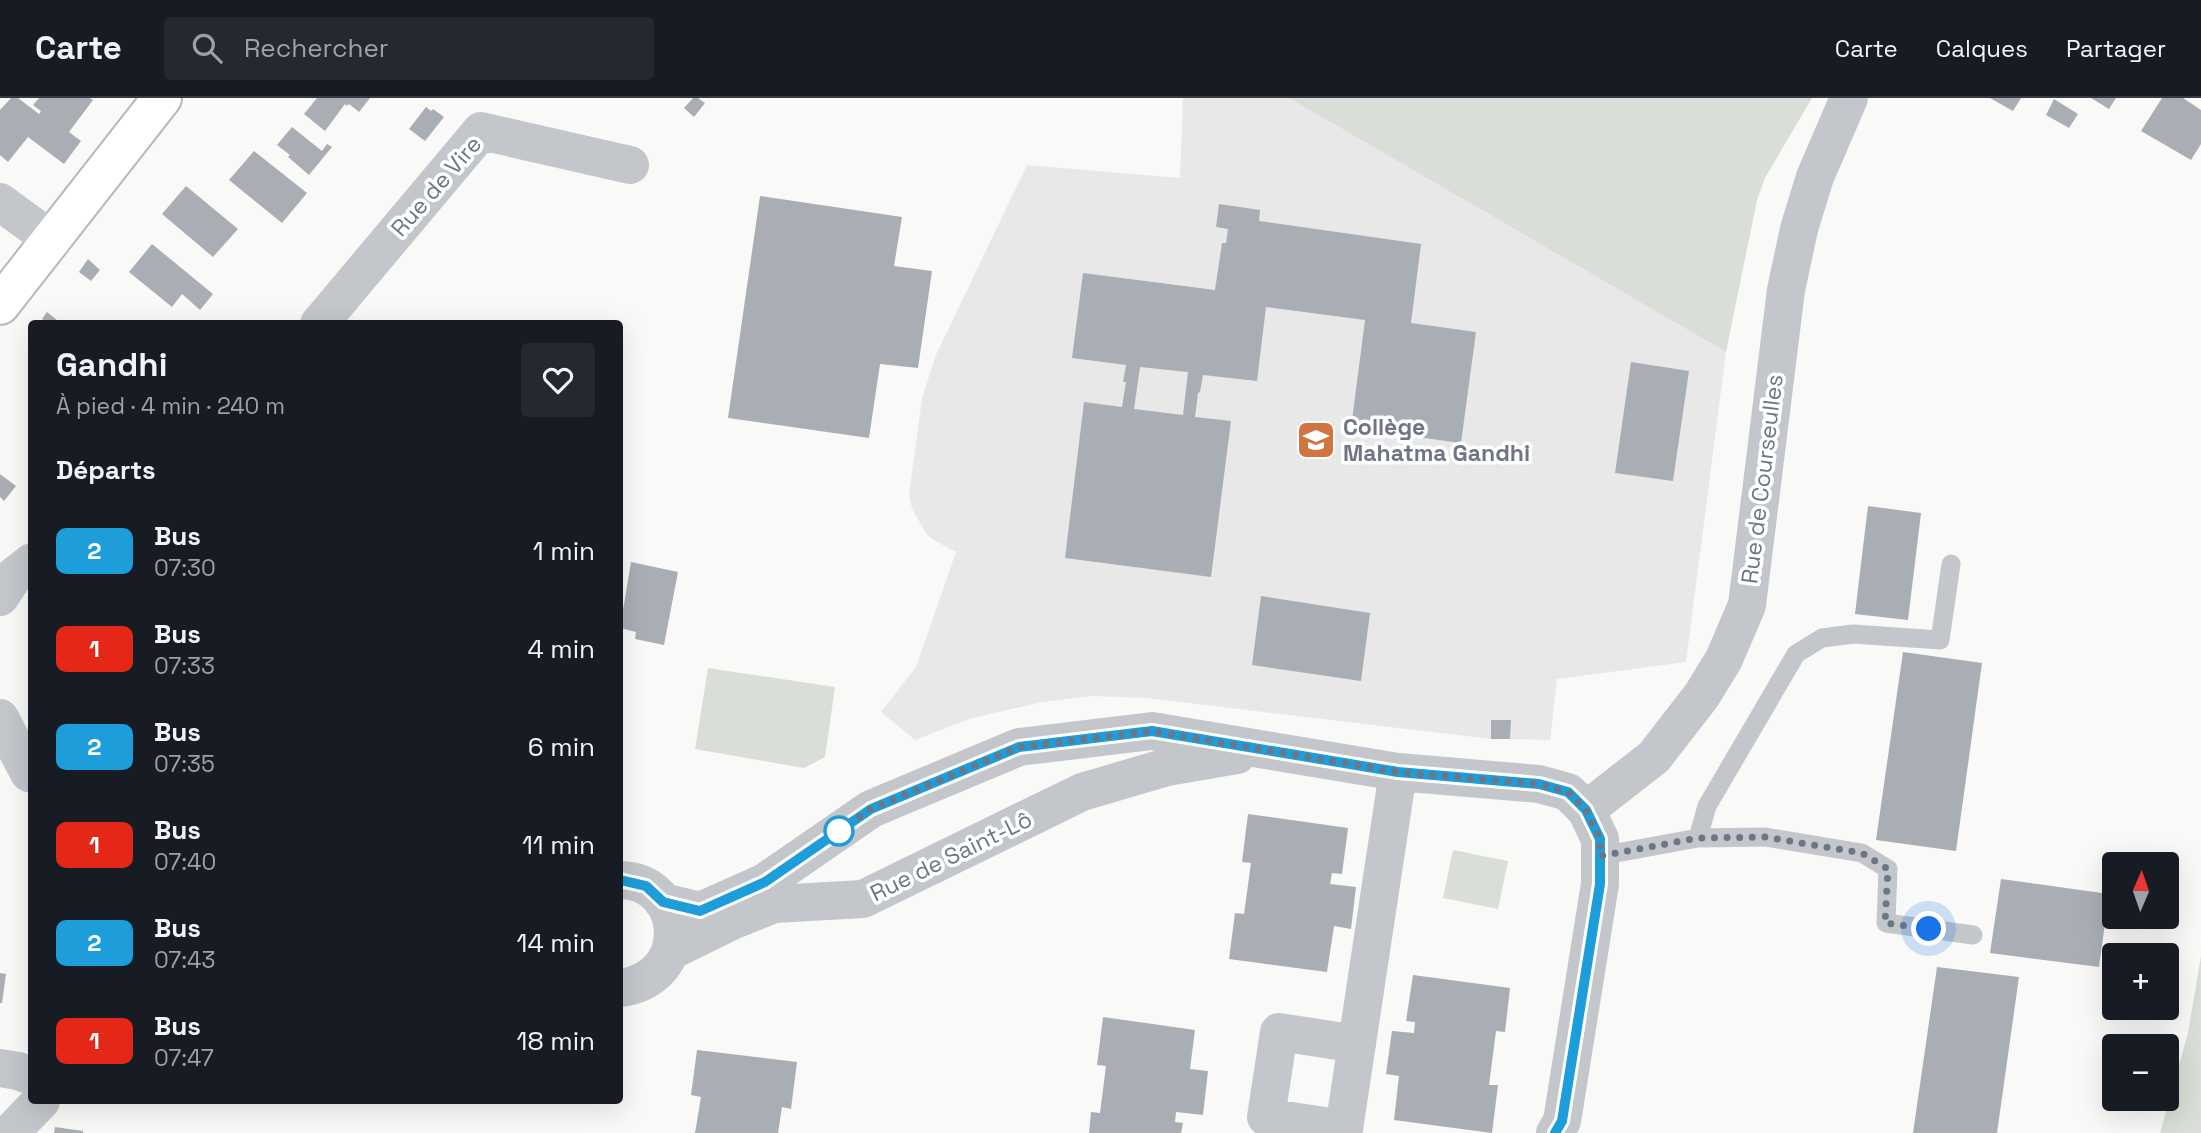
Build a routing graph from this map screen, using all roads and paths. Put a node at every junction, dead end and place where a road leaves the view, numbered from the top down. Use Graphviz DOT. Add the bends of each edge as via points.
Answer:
graph roads {
  1 [pos="162,98"];
  2 [pos="1849,98"];
  3 [pos="630,165"];
  4 [pos="0,202"];
  5 [pos="52,240"];
  6 [pos="0,305"];
  7 [pos="322,320"];
  8 [pos="1951,564"];
  9 [pos="28,565"];
  10 [pos="0,597"];
  11 [pos="0,718"];
  12 [pos="1104,737"];
  13 [pos="1270,749"];
  14 [pos="1398,772"];
  15 [pos="20,773"];
  16 [pos="1110,784"];
  17 [pos="1586,810"];
  18 [pos="1698,838"];
  19 [pos="1600,856"];
  20 [pos="623,881"];
  21 [pos="663,902"];
  22 [pos="1973,935"];
  23 [pos="671,951"];
  24 [pos="623,987"];
  25 [pos="1357,1044"];
  26 [pos="0,1068"];
  27 [pos="28,1074"];
  28 [pos="38,1104"];
  29 [pos="10,1133"];
  30 [pos="1555,1133"];
  1 -- 5 [label="main road"];
  2 -- 17 [label="street, Rue de Courseulles" via="1815,177 1786,290 1746,604 1724,659 1694,706 1654,757"];
  3 -- 7 [label="street, Rue de Vire" via="481,131"];
  4 -- 5 [label="street"];
  5 -- 6 [label="main road"];
  8 -- 18 [label="lane" via="1940,640 1853,634 1822,638 1796,654 1707,806"];
  9 -- 10 [label="street"];
  11 -- 15 [label="street"];
  12 -- 13 [label="street, Rue de Saint-Lô" via="1152,731"];
  12 -- 16 [label="street"];
  12 -- 21 [label="street, Rue de Saint-Lô" via="1019,747 871,809 765,882 700,911"];
  13 -- 14 [label="street, Rue de Saint-Lô"];
  13 -- 16 [label="street, Rue de Saint-Lô" via="1167,767"];
  14 -- 17 [label="street, Rue de Saint-Lô" via="1539,784 1568,792"];
  14 -- 25 [label="street"];
  16 -- 23 [label="street, Rue de Saint-Lô" via="1082,792 863,899 774,904"];
  17 -- 19 [label="street, Rue de Saint-Lô" via="1600,839"];
  18 -- 19 [label="lane"];
  18 -- 22 [label="lane" via="1765,837 1862,853 1888,869 1885,923"];
  19 -- 30 [label="street, Rue de Saint-Lô" via="1600,884 1562,1121"];
  20 -- 21 [label="street, Rue de Saint-Lô" via="646,886"];
  21 -- 23 [label="street" via="674,934"];
  23 -- 24 [label="street" via="651,978"];
  26 -- 27 [label="street"];
  28 -- 29 [label="street"];
}
